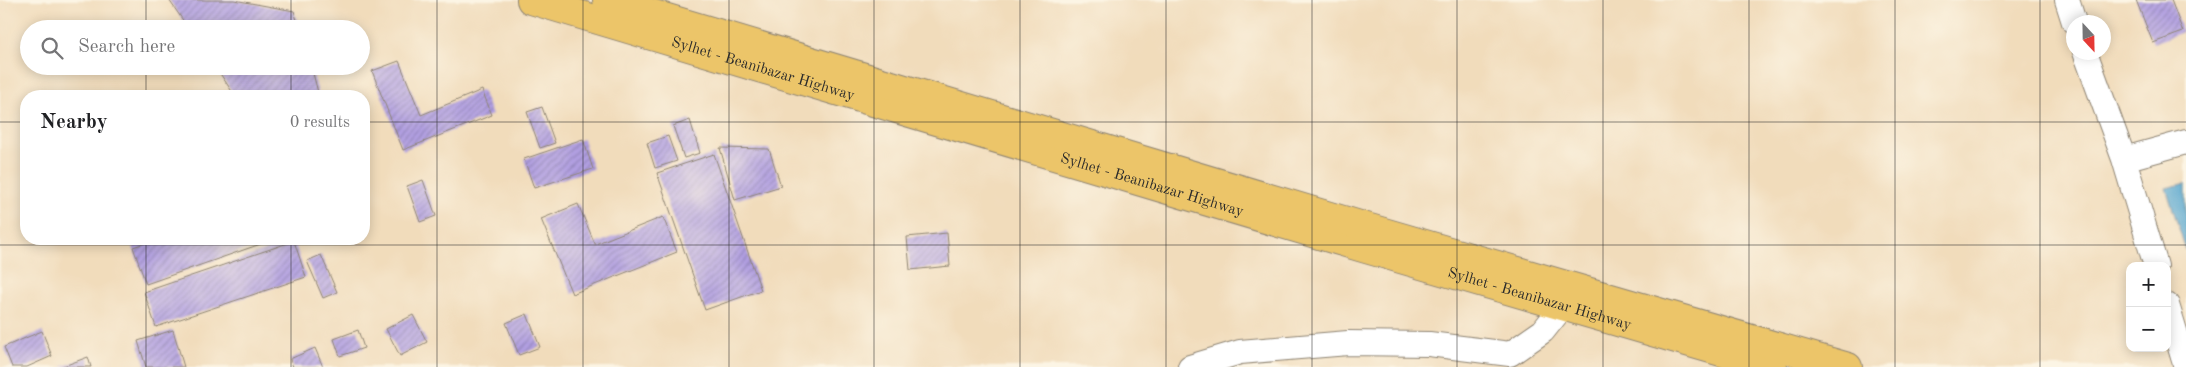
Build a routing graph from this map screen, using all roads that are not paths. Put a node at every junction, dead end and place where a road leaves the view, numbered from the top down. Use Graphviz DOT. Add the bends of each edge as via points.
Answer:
graph roads {
  1 [pos="531,0"];
  2 [pos="607,0"];
  3 [pos="2066,0"];
  4 [pos="2071,15"];
  5 [pos="2088,60"];
  6 [pos="2186,142"];
  7 [pos="2124,159"];
  8 [pos="2155,262"];
  9 [pos="1562,306"];
  10 [pos="2168,307"];
  11 [pos="1190,367"];
  12 [pos="1773,367"];
  13 [pos="1848,367"];
  14 [pos="2186,367"];
  1 -- 9 [label="main road, Sylhet - Beanibazar Highway"];
  2 -- 13 [label="main road, Sylhet - Beanibazar Highway" via="1360,226"];
  3 -- 4 [label="street"];
  5 -- 7 [label="street"];
  6 -- 7 [label="street"];
  7 -- 8 [label="street"];
  9 -- 11 [label="street" via="1543,331 1510,354 1429,344 1348,343 1240,352"];
  9 -- 12 [label="main road, Sylhet - Beanibazar Highway"];
  10 -- 14 [label="street"];
}
